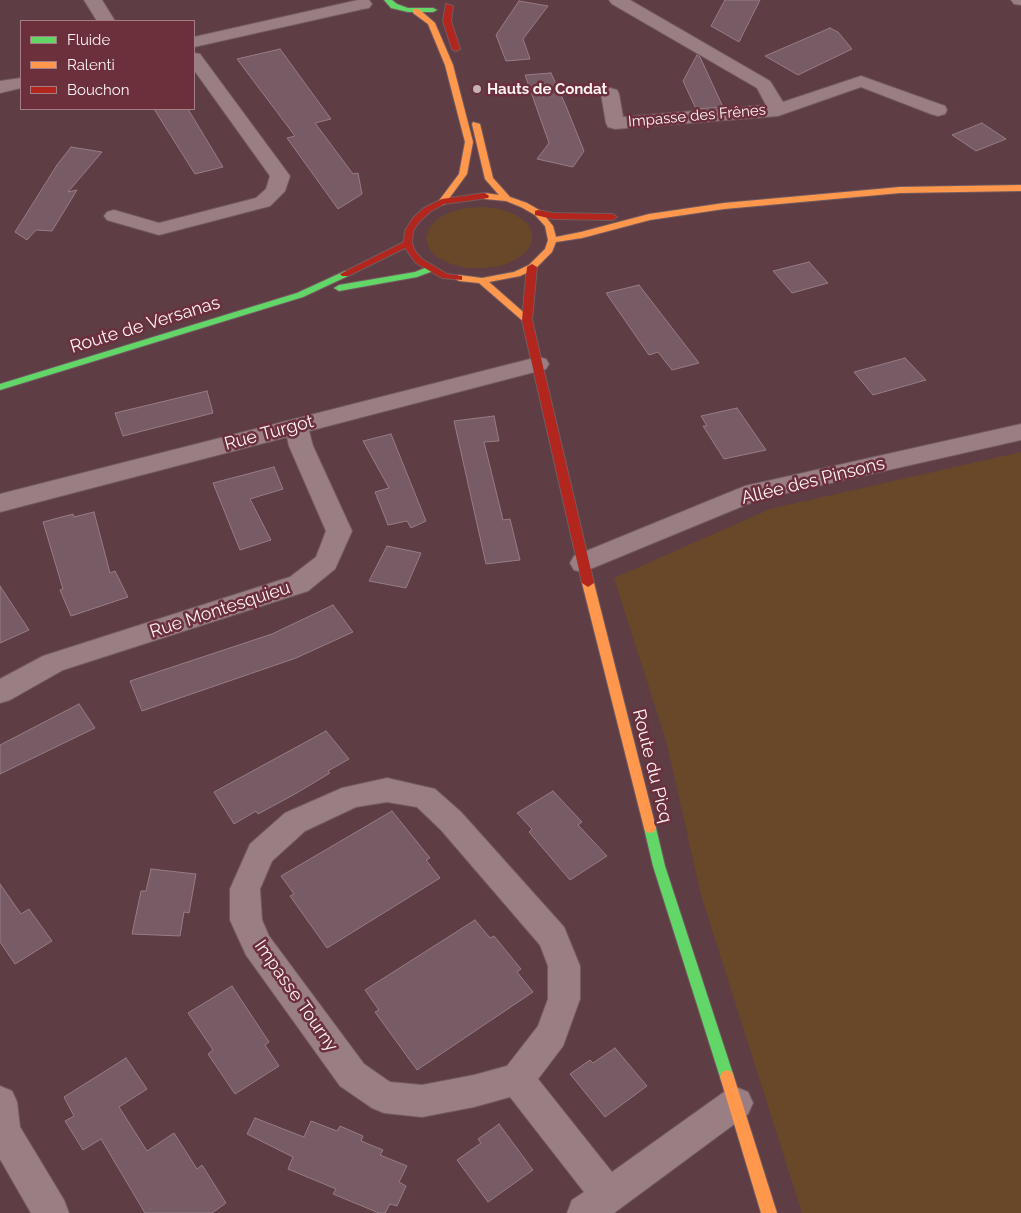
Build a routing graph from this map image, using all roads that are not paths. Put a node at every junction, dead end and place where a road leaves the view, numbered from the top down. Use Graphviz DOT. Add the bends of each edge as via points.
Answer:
graph roads {
  1 [pos="93,0"];
  2 [pos="618,0"];
  3 [pos="366,2"];
  4 [pos="391,3"];
  5 [pos="453,3"];
  6 [pos="416,11"];
  7 [pos="105,20"];
  8 [pos="195,42"];
  9 [pos="195,59"];
  10 [pos="20,82"];
  11 [pos="0,87"];
  12 [pos="610,94"];
  13 [pos="778,110"];
  14 [pos="938,110"];
  15 [pos="1021,188"];
  16 [pos="507,199"];
  17 [pos="442,202"];
  18 [pos="538,214"];
  19 [pos="114,216"];
  20 [pos="649,217"];
  21 [pos="552,240"];
  22 [pos="408,243"];
  23 [pos="532,267"];
  24 [pos="430,269"];
  25 [pos="482,280"];
  26 [pos="300,295"];
  27 [pos="527,320"];
  28 [pos="538,364"];
  29 [pos="0,386"];
  30 [pos="296,425"];
  31 [pos="1021,432"];
  32 [pos="0,503"];
  33 [pos="583,563"];
  34 [pos="0,692"];
  35 [pos="517,1079"];
  36 [pos="0,1102"];
  37 [pos="736,1103"];
  38 [pos="596,1204"];
  39 [pos="51,1213"];
  40 [pos="769,1213"];
  1 -- 7 [label="street"];
  2 -- 13 [label="street, Impasse des Frênes" via="764,85"];
  3 -- 4 [label="street"];
  3 -- 8 [label="street"];
  4 -- 6 [label="main road"];
  5 -- 6 [label="main road" via="439,9"];
  5 -- 16 [label="main road" via="447,21 489,179"];
  6 -- 17 [label="main road" via="431,23 449,65 469,142 463,174"];
  9 -- 19 [label="street" via="280,176 275,191 263,202 159,229"];
  10 -- 11 [label="street"];
  12 -- 13 [label="street, Impasse des Frênes" via="615,123"];
  13 -- 14 [label="street, Impasse des Frênes" via="861,81"];
  15 -- 20 [label="main road" via="900,190 724,206"];
  16 -- 17 [label="main road" via="486,196"];
  16 -- 18 [label="main road"];
  17 -- 22 [label="main road" via="416,220 409,231"];
  18 -- 20 [label="main road"];
  18 -- 21 [label="main road" via="549,226"];
  20 -- 21 [label="main road"];
  21 -- 23 [label="main road" via="546,254"];
  22 -- 24 [label="main road" via="419,261"];
  22 -- 26 [label="main road"];
  23 -- 25 [label="main road" via="517,274"];
  23 -- 27 [label="main road, Route du Picq"];
  24 -- 25 [label="main road" via="463,280"];
  24 -- 26 [label="main road"];
  25 -- 27 [label="main road"];
  26 -- 29 [label="main road, Route de Versanas"];
  27 -- 28 [label="main road, Route du Picq"];
  28 -- 30 [label="street, Rue Turgot"];
  28 -- 33 [label="main road, Route du Picq"];
  30 -- 32 [label="street, Rue Turgot"];
  30 -- 34 [label="street, Rue Montesquieu" via="301,446 339,531 326,562 299,584 53,663"];
  31 -- 33 [label="street, Allée des Pinsons" via="754,492"];
  33 -- 37 [label="main road, Route du Picq" via="659,866"];
  35 -- 35 [label="street, Impasse Tourny" via="551,1035 564,999 564,966 552,937 451,821 425,797 386,790 352,796 295,822 262,853 245,889 246,920 258,945 352,1075 384,1097 422,1101 474,1092"];
  35 -- 38 [label="street"];
  36 -- 39 [label="street" via="3,1131"];
  37 -- 38 [label="street"];
  37 -- 40 [label="main road, Route du Picq"];
}
